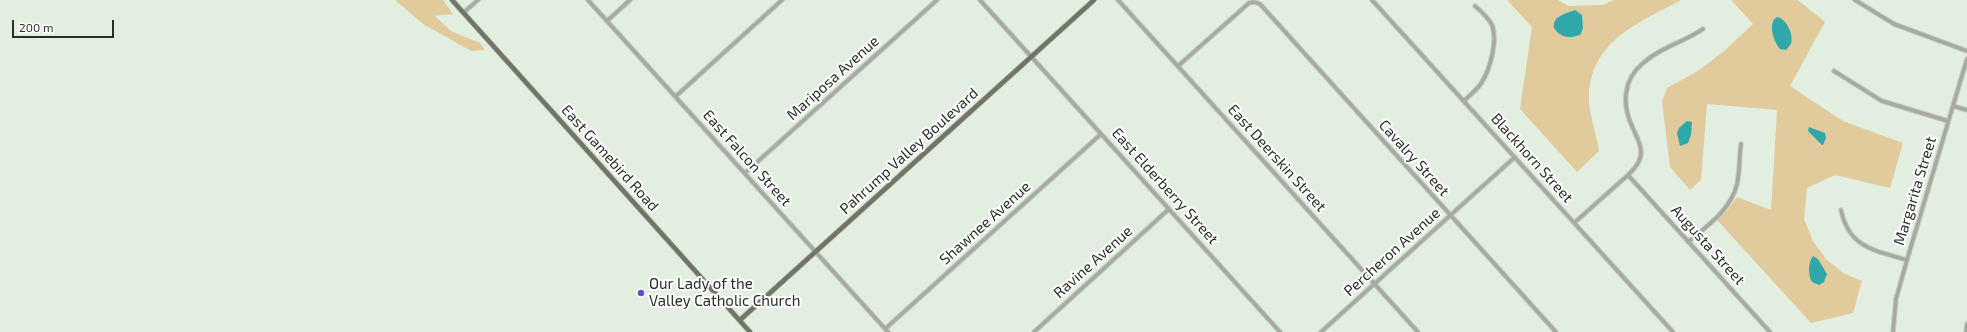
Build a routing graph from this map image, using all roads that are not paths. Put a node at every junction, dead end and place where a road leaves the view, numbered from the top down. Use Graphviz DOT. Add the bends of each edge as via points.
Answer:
graph roads {
  1 [pos="452,0"];
  2 [pos="478,0"];
  3 [pos="588,0"];
  4 [pos="630,0"];
  5 [pos="782,0"];
  6 [pos="937,0"];
  7 [pos="980,0"];
  8 [pos="1094,0"];
  9 [pos="1118,0"];
  10 [pos="1372,0"];
  11 [pos="1855,0"];
  12 [pos="1475,6"];
  13 [pos="463,13"];
  14 [pos="607,21"];
  15 [pos="1703,29"];
  16 [pos="1967,51"];
  17 [pos="1031,57"];
  18 [pos="1967,59"];
  19 [pos="1178,66"];
  20 [pos="1834,71"];
  21 [pos="676,96"];
  22 [pos="1464,101"];
  23 [pos="1953,106"];
  24 [pos="1967,110"];
  25 [pos="1948,121"];
  26 [pos="1101,134"];
  27 [pos="1741,144"];
  28 [pos="1515,157"];
  29 [pos="745,173"];
  30 [pos="1628,175"];
  31 [pos="1169,209"];
  32 [pos="1841,210"];
  33 [pos="1450,216"];
  34 [pos="1574,223"];
  35 [pos="1688,242"];
  36 [pos="816,252"];
  37 [pos="1907,260"];
  38 [pos="1375,284"];
  39 [pos="740,320"];
  40 [pos="1967,324"];
  41 [pos="887,331"];
  42 [pos="750,332"];
  43 [pos="1034,332"];
  44 [pos="1280,332"];
  45 [pos="1321,332"];
  46 [pos="1418,332"];
  47 [pos="1556,332"];
  48 [pos="1673,332"];
  49 [pos="1770,332"];
  50 [pos="1892,332"];
  51 [pos="1966,332"];
  1 -- 13 [label="main road, East Gamebird Road"];
  2 -- 13 [label="street"];
  3 -- 14 [label="street, East Falcon Street"];
  4 -- 14 [label="street"];
  5 -- 21 [label="street"];
  6 -- 29 [label="street, Mariposa Avenue"];
  7 -- 17 [label="street, East Elderberry Street"];
  8 -- 17 [label="main road, Pahrump Valley Boulevard"];
  9 -- 19 [label="street, East Deerskin Street"];
  10 -- 22 [label="street, Blackhorn Street"];
  11 -- 16 [label="street" via="1894,24"];
  12 -- 22 [label="street" via="1491,24 1494,39 1485,76"];
  13 -- 39 [label="main road, East Gamebird Road"];
  14 -- 21 [label="street, East Falcon Street"];
  15 -- 30 [label="street" via="1649,58 1630,79 1626,105 1641,152 1638,163"];
  17 -- 26 [label="street, East Elderberry Street"];
  17 -- 36 [label="main road, Pahrump Valley Boulevard"];
  18 -- 23 [label="street, Margarita Street"];
  19 -- 33 [label="street, Cavalry Street" via="1249,3 1260,4"];
  19 -- 38 [label="street, East Deerskin Street"];
  20 -- 25 [label="street" via="1882,100"];
  21 -- 29 [label="street, East Falcon Street"];
  22 -- 28 [label="street, Blackhorn Street"];
  23 -- 24 [label="street"];
  23 -- 25 [label="street, Margarita Street"];
  25 -- 37 [label="street, Margarita Street"];
  26 -- 31 [label="street, East Elderberry Street"];
  26 -- 41 [label="street, Shawnee Avenue"];
  27 -- 35 [label="street" via="1737,184 1730,202 1719,216"];
  28 -- 33 [label="street, Percheron Avenue"];
  28 -- 34 [label="street, Blackhorn Street"];
  29 -- 36 [label="street, East Falcon Street"];
  30 -- 34 [label="street"];
  30 -- 35 [label="street, Augusta Street"];
  31 -- 43 [label="street, Ravine Avenue"];
  31 -- 44 [label="street, East Elderberry Street"];
  32 -- 37 [label="street" via="1847,229 1857,241"];
  33 -- 38 [label="street, Percheron Avenue"];
  33 -- 47 [label="street, Cavalry Street"];
  34 -- 48 [label="street, Blackhorn Street"];
  35 -- 49 [label="street, Augusta Street"];
  36 -- 39 [label="main road, Pahrump Valley Boulevard"];
  36 -- 41 [label="street, East Falcon Street"];
  37 -- 50 [label="street, Margarita Street" via="1896,299"];
  38 -- 45 [label="street, Percheron Avenue"];
  38 -- 46 [label="street, East Deerskin Street"];
  39 -- 42 [label="main road, East Gamebird Road"];
  40 -- 51 [label="street"];
}
